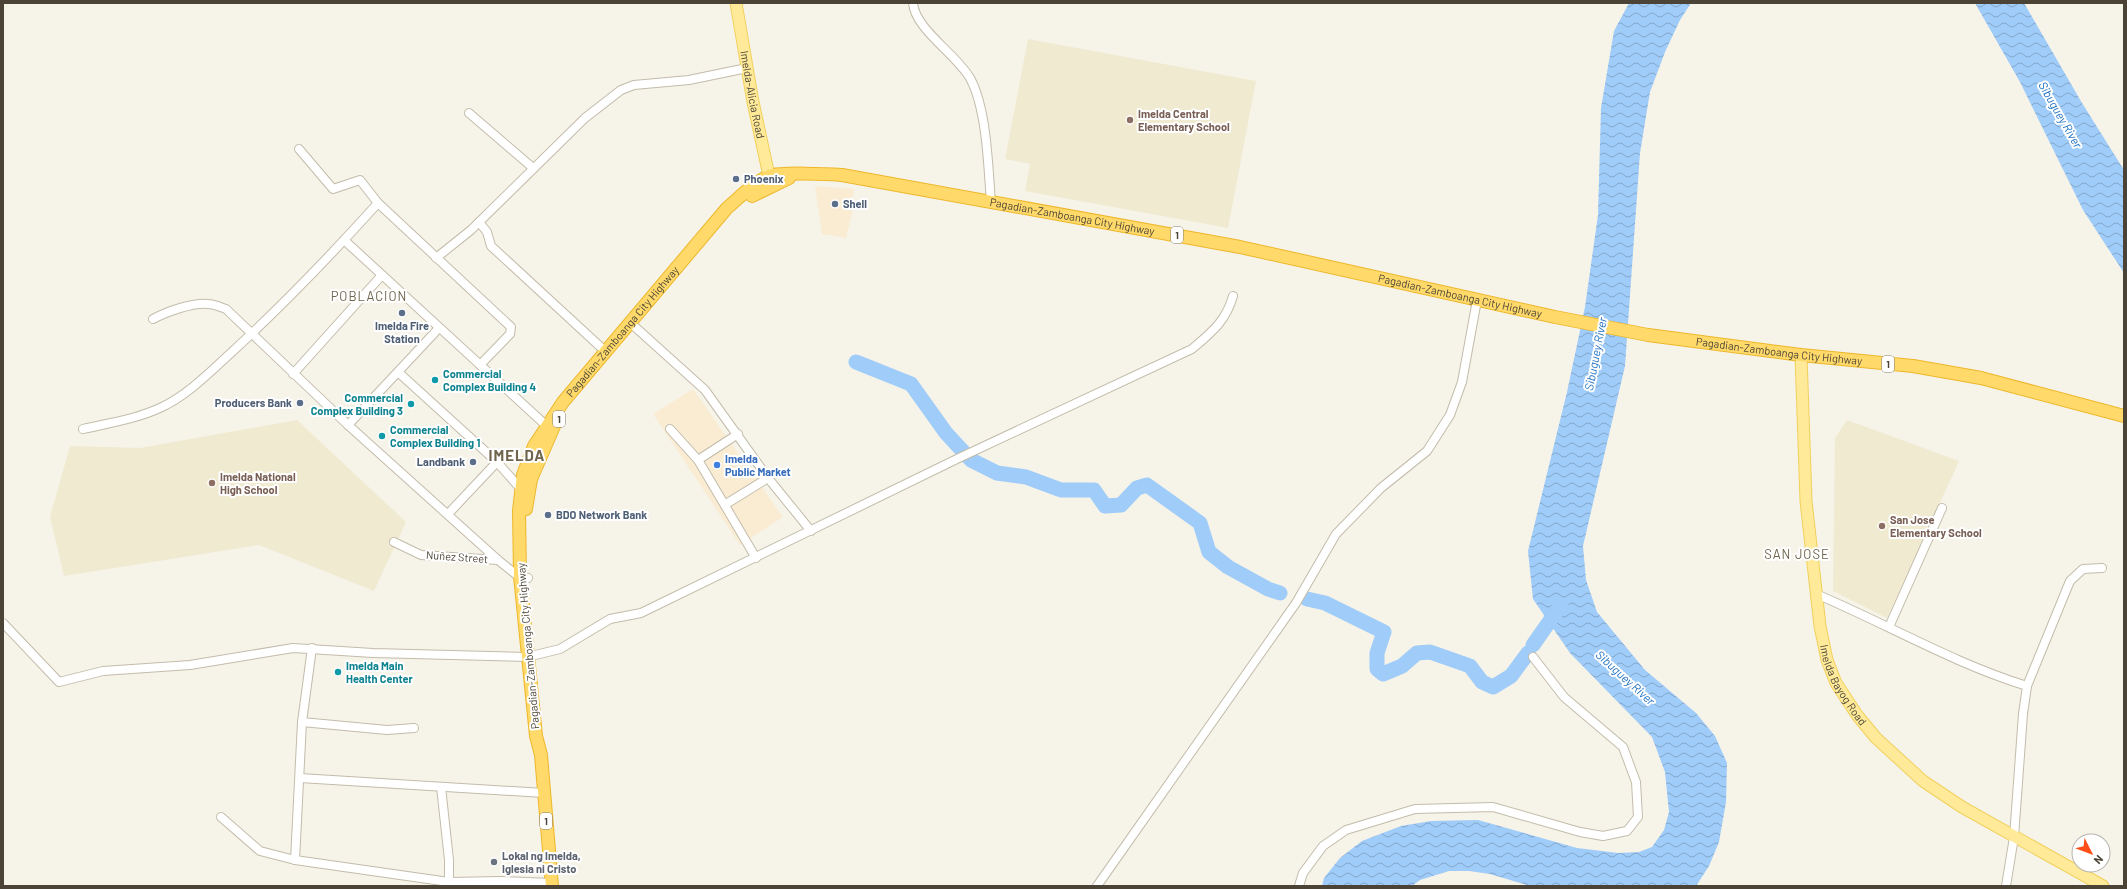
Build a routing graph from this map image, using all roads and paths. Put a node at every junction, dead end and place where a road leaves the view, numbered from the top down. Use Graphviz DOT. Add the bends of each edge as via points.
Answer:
graph roads {
  1 [pos="736,3"];
  2 [pos="913,3"];
  3 [pos="747,68"];
  4 [pos="469,113"];
  5 [pos="299,149"];
  6 [pos="533,168"];
  7 [pos="771,181"];
  8 [pos="991,202"];
  9 [pos="378,203"];
  10 [pos="479,222"];
  11 [pos="344,240"];
  12 [pos="436,258"];
  13 [pos="382,275"];
  14 [pos="1233,296"];
  15 [pos="1477,300"];
  16 [pos="153,319"];
  17 [pos="634,326"];
  18 [pos="439,328"];
  19 [pos="252,333"];
  20 [pos="606,352"];
  21 [pos="1801,355"];
  22 [pos="480,365"];
  23 [pos="398,372"];
  24 [pos="293,374"];
  25 [pos="2124,416"];
  26 [pos="348,425"];
  27 [pos="549,428"];
  28 [pos="83,429"];
  29 [pos="670,429"];
  30 [pos="738,434"];
  31 [pos="698,460"];
  32 [pos="497,462"];
  33 [pos="768,478"];
  34 [pos="520,488"];
  35 [pos="726,504"];
  36 [pos="1942,508"];
  37 [pos="448,514"];
  38 [pos="811,531"];
  39 [pos="394,542"];
  40 [pos="756,558"];
  41 [pos="498,560"];
  42 [pos="2102,568"];
  43 [pos="524,577"];
  44 [pos="1816,594"];
  45 [pos="3,623"];
  46 [pos="1889,627"];
  47 [pos="312,648"];
  48 [pos="532,656"];
  49 [pos="1533,657"];
  50 [pos="2027,686"];
  51 [pos="302,722"];
  52 [pos="414,728"];
  53 [pos="300,778"];
  54 [pos="441,788"];
  55 [pos="544,793"];
  56 [pos="221,817"];
  57 [pos="2014,837"];
  58 [pos="294,860"];
  59 [pos="449,882"];
  60 [pos="551,885"];
  61 [pos="1097,886"];
  62 [pos="1299,886"];
  63 [pos="2006,886"];
  64 [pos="2103,886"];
  1 -- 3 [label="main road, Imelda-Alicia Road"];
  2 -- 8 [label="street" via="918,18 957,59 976,90 986,144"];
  3 -- 6 [label="street" via="621,90 585,118"];
  3 -- 7 [label="main road, Imelda-Alicia Road"];
  4 -- 6 [label="street"];
  5 -- 9 [label="street" via="333,189 360,180"];
  6 -- 10 [label="street"];
  7 -- 8 [label="highway, Pagadian-Zamboanga City Highway / 1" via="796,175 842,175"];
  7 -- 17 [label="highway, Pagadian-Zamboanga City Highway / 1" via="734,210 712,233"];
  7 -- 20 [label="highway, Pagadian-Zamboanga City Highway / 1" via="750,187 727,208"];
  8 -- 15 [label="highway, Pagadian-Zamboanga City Highway / 1" via="1240,247"];
  9 -- 11 [label="street"];
  9 -- 12 [label="street"];
  10 -- 12 [label="street"];
  10 -- 20 [label="street" via="487,232 491,246"];
  11 -- 13 [label="street"];
  11 -- 19 [label="street"];
  12 -- 22 [label="street" via="511,327 510,334"];
  13 -- 18 [label="street"];
  13 -- 24 [label="street"];
  14 -- 38 [label="street" via="1229,311 1215,330 1192,349 961,457"];
  15 -- 21 [label="highway, Pagadian-Zamboanga City Highway / 1" via="1648,335"];
  15 -- 61 [label="street" via="1462,382 1450,415 1427,451 1381,488 1336,534 1296,603"];
  16 -- 19 [label="street" via="168,311 194,304 208,304 226,309"];
  17 -- 27 [label="highway, Pagadian-Zamboanga City Highway / 1"];
  17 -- 30 [label="street" via="695,379"];
  18 -- 22 [label="street"];
  18 -- 23 [label="street"];
  19 -- 24 [label="street"];
  19 -- 28 [label="street" via="205,377 162,407 137,417"];
  20 -- 27 [label="highway, Pagadian-Zamboanga City Highway / 1" via="563,402"];
  21 -- 25 [label="highway, Pagadian-Zamboanga City Highway / 1" via="1913,366 1981,378"];
  21 -- 44 [label="main road, Imelda Bayog Road" via="1806,501"];
  22 -- 27 [label="street"];
  23 -- 26 [label="street"];
  23 -- 32 [label="street"];
  24 -- 26 [label="street"];
  26 -- 37 [label="street"];
  27 -- 34 [label="highway, Pagadian-Zamboanga City Highway / 1" via="534,446 522,475"];
  27 -- 43 [label="highway, Pagadian-Zamboanga City Highway / 1" via="531,479 526,503"];
  29 -- 31 [label="street"];
  30 -- 31 [label="street"];
  30 -- 33 [label="street"];
  31 -- 35 [label="street"];
  32 -- 34 [label="street"];
  32 -- 37 [label="street"];
  33 -- 35 [label="street"];
  33 -- 38 [label="street"];
  34 -- 43 [label="highway, Pagadian-Zamboanga City Highway / 1"];
  35 -- 40 [label="street"];
  36 -- 46 [label="street"];
  37 -- 41 [label="street"];
  38 -- 40 [label="street"];
  39 -- 41 [label="street, Nuñez Street" via="420,555"];
  40 -- 48 [label="street" via="640,613 610,619 560,649"];
  41 -- 43 [label="street"];
  42 -- 50 [label="street" via="2083,569 2070,581"];
  43 -- 48 [label="highway, Pagadian-Zamboanga City Highway / 1"];
  44 -- 46 [label="street"];
  44 -- 57 [label="main road, Imelda Bayog Road" via="1829,666 1836,683 1857,715 1885,748 1908,769 1956,803"];
  45 -- 47 [label="street" via="59,682 103,671 190,665 266,651"];
  46 -- 50 [label="street" via="1924,645"];
  47 -- 48 [label="street" via="373,653"];
  47 -- 51 [label="street"];
  48 -- 55 [label="highway, Pagadian-Zamboanga City Highway / 1" via="536,736 541,755"];
  49 -- 62 [label="street" via="1564,697 1623,747 1636,782 1638,817 1627,831 1603,836 1580,832 1493,807 1415,809 1346,830 1323,846 1303,873"];
  50 -- 57 [label="street"];
  51 -- 52 [label="street" via="387,730"];
  51 -- 53 [label="street"];
  53 -- 54 [label="street"];
  53 -- 58 [label="street"];
  54 -- 55 [label="street"];
  54 -- 59 [label="street"];
  55 -- 60 [label="highway, Pagadian-Zamboanga City Highway / 1"];
  56 -- 58 [label="street" via="260,851"];
  57 -- 63 [label="street"];
  57 -- 64 [label="main road, Imelda Bayog Road"];
  58 -- 59 [label="street"];
  59 -- 60 [label="street" via="501,881"];
}
